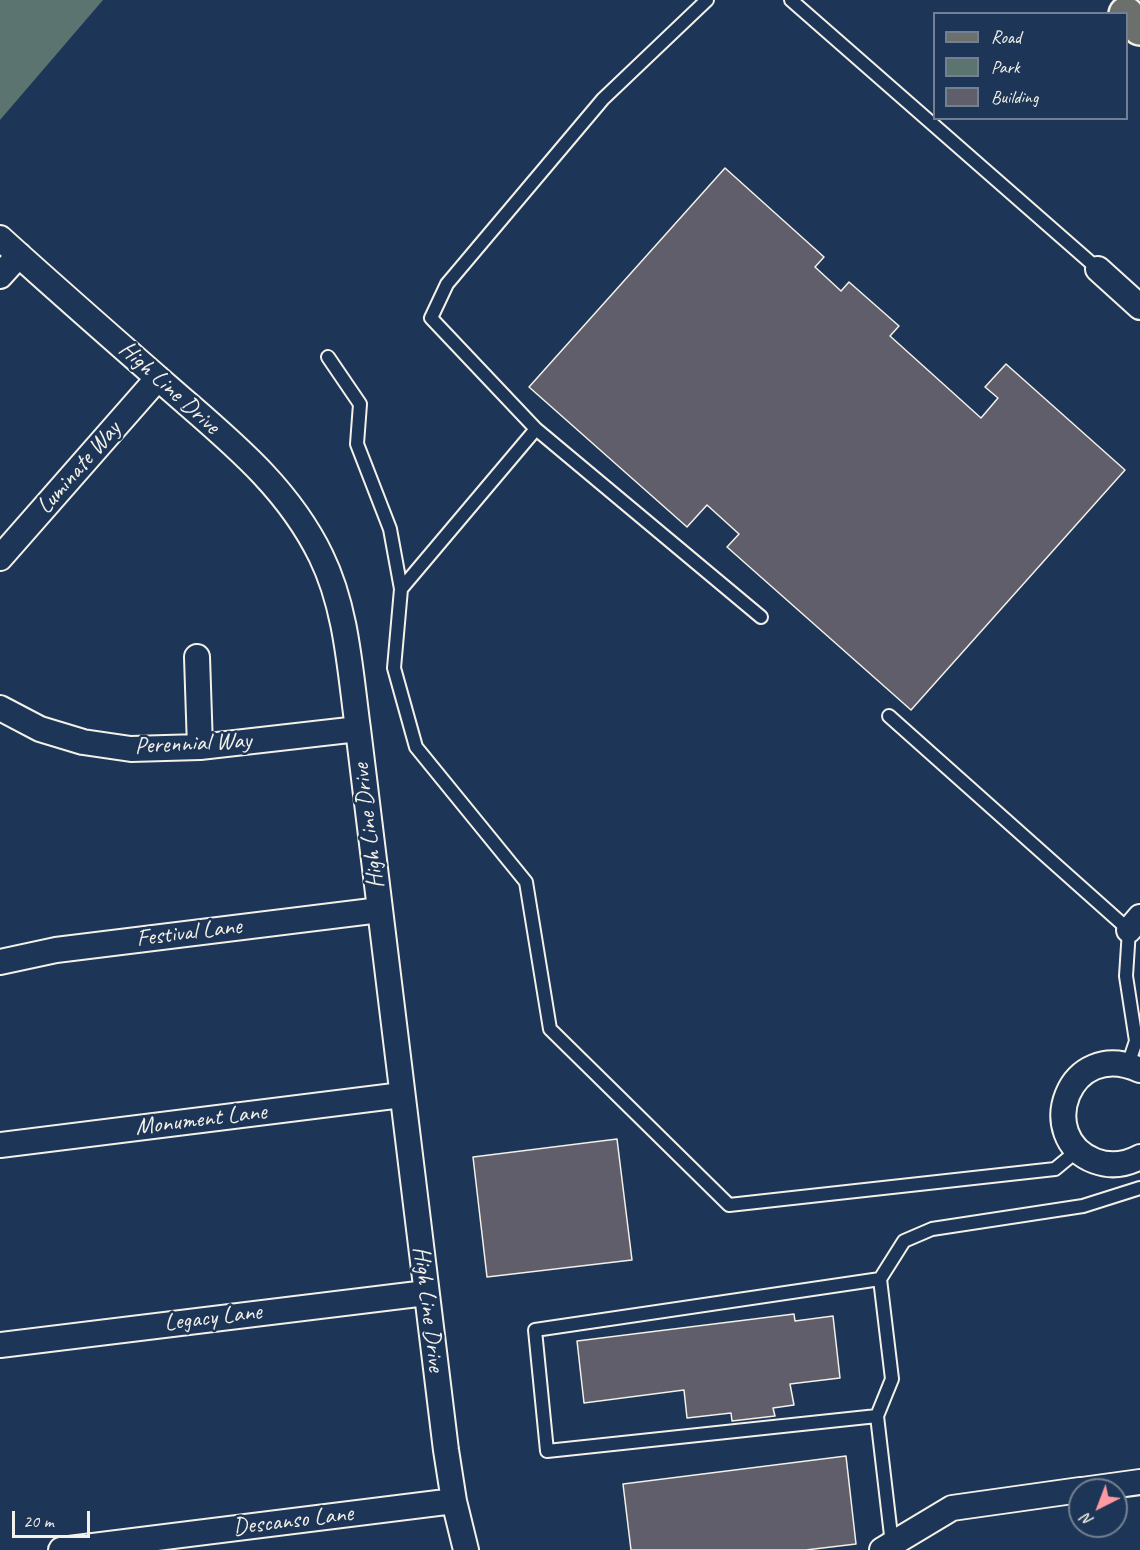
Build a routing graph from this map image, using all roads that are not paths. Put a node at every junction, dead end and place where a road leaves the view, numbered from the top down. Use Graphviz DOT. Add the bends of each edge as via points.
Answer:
graph roads {
  1 [pos="707,0"];
  2 [pos="791,0"];
  3 [pos="1115,0"];
  4 [pos="1124,12"];
  5 [pos="1128,16"];
  6 [pos="1140,28"];
  7 [pos="0,238"];
  8 [pos="18,255"];
  9 [pos="1098,269"];
  10 [pos="0,276"];
  11 [pos="1140,307"];
  12 [pos="328,357"];
  13 [pos="158,378"];
  14 [pos="536,429"];
  15 [pos="0,558"];
  16 [pos="401,589"];
  17 [pos="761,617"];
  18 [pos="197,657"];
  19 [pos="0,708"];
  20 [pos="889,716"];
  21 [pos="358,729"];
  22 [pos="200,747"];
  23 [pos="380,910"];
  24 [pos="1134,924"];
  25 [pos="0,962"];
  26 [pos="1134,1067"];
  27 [pos="402,1095"];
  28 [pos="1,1139"];
  29 [pos="1078,1150"];
  30 [pos="1140,1157"];
  31 [pos="1140,1188"];
  32 [pos="880,1279"];
  33 [pos="426,1293"];
  34 [pos="0,1344"];
  35 [pos="877,1416"];
  36 [pos="1068,1492"];
  37 [pos="454,1501"];
  38 [pos="887,1547"];
  39 [pos="61,1550"];
  40 [pos="466,1550"];
  1 -- 14 [label="lane" via="603,99 447,284 430,318"];
  2 -- 9 [label="lane"];
  3 -- 4 [label="main road"];
  5 -- 6 [label="main road"];
  7 -- 8 [label="street, High Line Drive"];
  8 -- 10 [label="street"];
  8 -- 13 [label="street, High Line Drive"];
  9 -- 11 [label="street"];
  12 -- 16 [label="lane" via="360,404 357,444 390,529"];
  13 -- 15 [label="street, Luminate Way"];
  13 -- 21 [label="street, High Line Drive" via="276,486 300,517 336,592"];
  14 -- 16 [label="lane"];
  14 -- 17 [label="lane"];
  16 -- 29 [label="lane" via="394,668 416,747 526,882 550,1029 729,1205 1055,1169"];
  18 -- 22 [label="street"];
  19 -- 22 [label="street, Perennial Way" via="40,729 83,742 131,749"];
  20 -- 24 [label="lane"];
  21 -- 22 [label="street, Perennial Way"];
  21 -- 23 [label="street, High Line Drive"];
  23 -- 25 [label="street, Festival Lane" via="56,950"];
  23 -- 27 [label="street, High Line Drive"];
  24 -- 26 [label="lane" via="1126,976 1136,1041"];
  26 -- 29 [label="street" via="1098,1065 1074,1082 1063,1110 1069,1139"];
  27 -- 28 [label="street, Monument Lane"];
  27 -- 33 [label="street, High Line Drive"];
  29 -- 30 [label="street" via="1103,1164 1117,1165"];
  31 -- 32 [label="lane" via="1083,1206 932,1229 904,1241"];
  32 -- 35 [label="lane" via="892,1379"];
  32 -- 35 [label="lane" via="535,1330 547,1451"];
  33 -- 34 [label="street, Legacy Lane"];
  33 -- 37 [label="street, High Line Drive"];
  35 -- 38 [label="lane"];
  36 -- 38 [label="street" via="952,1508"];
  37 -- 39 [label="street, Descanso Lane"];
  37 -- 40 [label="street, High Line Drive"];
}
